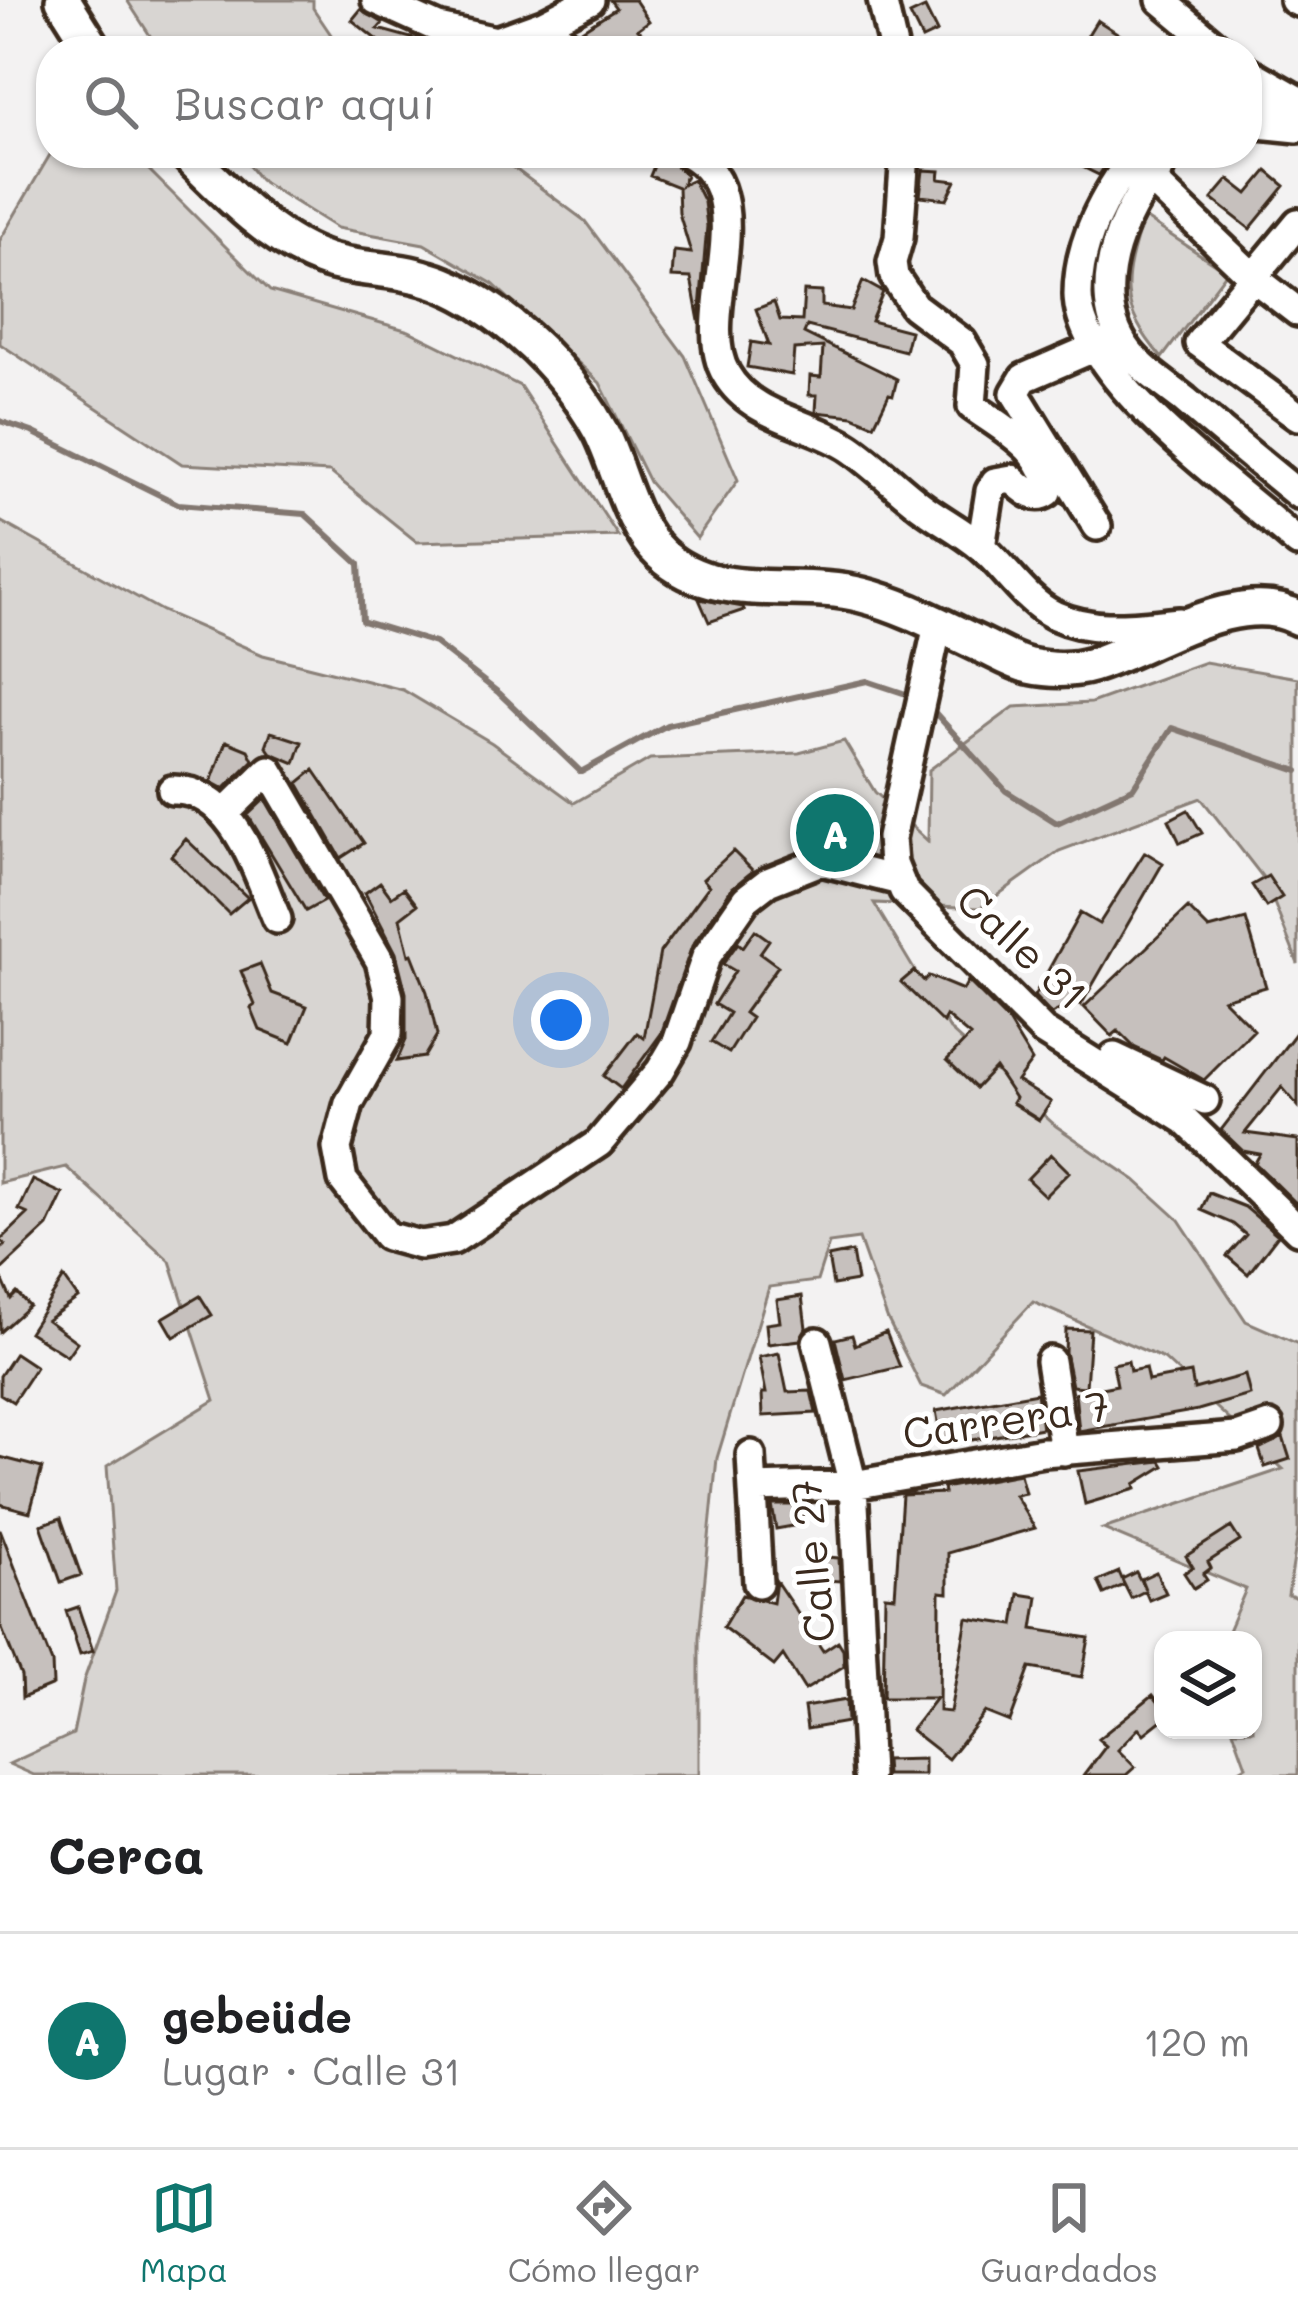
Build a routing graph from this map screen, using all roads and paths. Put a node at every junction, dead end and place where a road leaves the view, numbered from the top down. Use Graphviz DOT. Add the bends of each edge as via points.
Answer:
graph roads {
  1 [pos="63,0"];
  2 [pos="376,0"];
  3 [pos="590,0"];
  4 [pos="882,0"];
  5 [pos="1177,5"];
  6 [pos="543,24"];
  7 [pos="86,36"];
  8 [pos="467,36"];
  9 [pos="521,36"];
  10 [pos="557,36"];
  11 [pos="890,36"];
  12 [pos="1207,36"];
  13 [pos="1262,91"];
  14 [pos="1298,103"];
  15 [pos="1262,124"];
  16 [pos="1298,128"];
  17 [pos="202,168"];
  18 [pos="708,168"];
  19 [pos="904,168"];
  20 [pos="1138,168"];
  21 [pos="1143,168"];
  22 [pos="1298,223"];
  23 [pos="1254,278"];
  24 [pos="1298,312"];
  25 [pos="1107,342"];
  26 [pos="1298,416"];
  27 [pos="1298,494"];
  28 [pos="1097,526"];
  29 [pos="1298,543"];
  30 [pos="981,547"];
  31 [pos="1298,618"];
  32 [pos="1202,620"];
  33 [pos="935,634"];
  34 [pos="172,790"];
  35 [pos="224,814"];
  36 [pos="900,881"];
  37 [pos="277,919"];
  38 [pos="1043,1031"];
  39 [pos="1205,1100"];
  40 [pos="1298,1230"];
  41 [pos="817,1342"];
  42 [pos="1050,1360"];
  43 [pos="1269,1426"];
  44 [pos="1064,1450"];
  45 [pos="751,1455"];
  46 [pos="853,1484"];
  47 [pos="753,1488"];
  48 [pos="758,1583"];
  49 [pos="868,1775"];
  1 -- 7 [label="main road"];
  2 -- 8 [label="street"];
  3 -- 6 [label="street"];
  4 -- 11 [label="street"];
  5 -- 12 [label="street"];
  6 -- 9 [label="street"];
  6 -- 10 [label="street"];
  13 -- 14 [label="street"];
  15 -- 16 [label="street"];
  17 -- 33 [label="main road" via="297,248 428,278 526,338 600,430 646,535 678,566 727,585 859,594"];
  18 -- 30 [label="street" via="723,199 718,341 730,380 766,410 842,443"];
  19 -- 30 [label="street" via="894,276 914,306 962,342 975,364 971,406 1035,454 1048,481 1042,496 1012,479 995,482"];
  20 -- 25 [label="street" via="1113,254"];
  21 -- 23 [label="street"];
  22 -- 23 [label="street"];
  23 -- 24 [label="street"];
  23 -- 26 [label="street" via="1199,343"];
  25 -- 27 [label="street"];
  25 -- 28 [label="street" via="1024,378 1015,393"];
  25 -- 29 [label="street" via="1126,392"];
  30 -- 32 [label="street" via="1050,614 1097,629"];
  31 -- 32 [label="main road" via="1243,610"];
  32 -- 33 [label="main road" via="1088,666 1056,669"];
  33 -- 36 [label="street, Calle 31" via="891,838"];
  34 -- 35 [label="street" via="189,791"];
  35 -- 36 [label="street" via="269,770 380,962 388,1034 350,1102 337,1148 343,1180 360,1206 387,1236 420,1245 453,1240 599,1143 668,1056 706,957 768,881 821,861"];
  35 -- 37 [label="street"];
  36 -- 38 [label="street, Calle 31"];
  38 -- 39 [label="street" via="1073,1036"];
  38 -- 40 [label="street, Calle 31" via="1185,1120"];
  41 -- 46 [label="street, Calle 27"];
  42 -- 44 [label="street"];
  43 -- 44 [label="street, Carrera 7" via="1237,1437"];
  44 -- 46 [label="street, Carrera 7"];
  45 -- 47 [label="street"];
  46 -- 47 [label="street, Carrera 7"];
  46 -- 49 [label="street, Calle 27"];
  47 -- 48 [label="street"];
}
